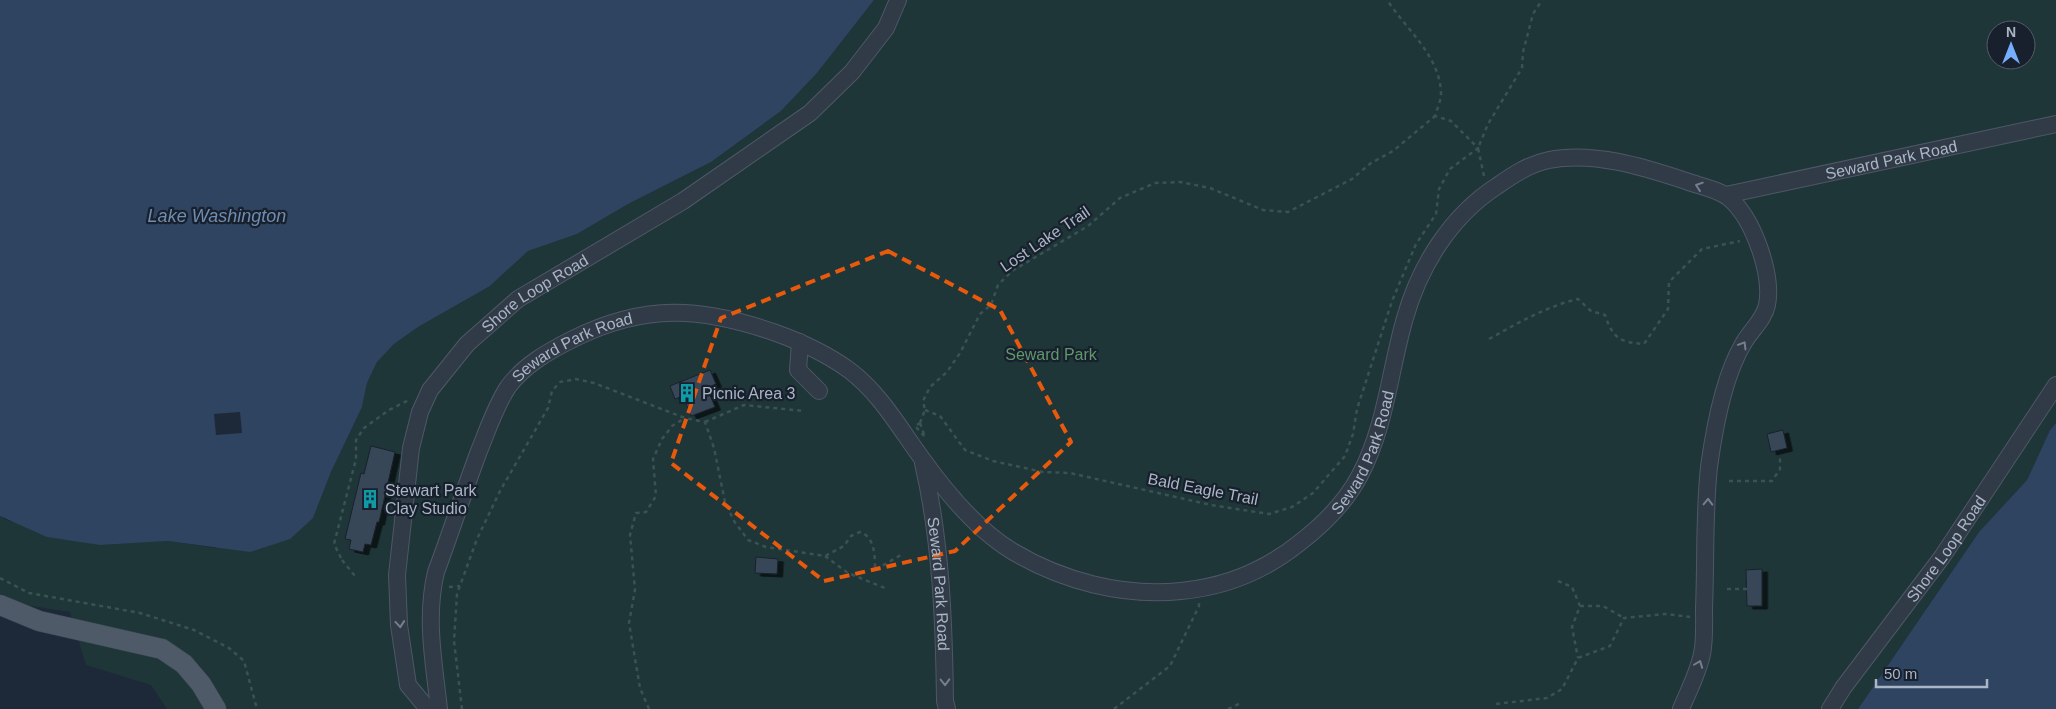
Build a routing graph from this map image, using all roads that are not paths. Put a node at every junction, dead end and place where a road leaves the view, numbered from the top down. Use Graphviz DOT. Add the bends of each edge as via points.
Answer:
graph roads {
  1 [pos="898,0"];
  2 [pos="2056,124"];
  3 [pos="1726,195"];
  4 [pos="800,342"];
  5 [pos="2056,385"];
  6 [pos="819,390"];
  7 [pos="923,460"];
  8 [pos="0,605"];
  9 [pos="216,709"];
  10 [pos="428,709"];
  11 [pos="439,709"];
  12 [pos="947,709"];
  13 [pos="1681,709"];
  14 [pos="1830,709"];
  1 -- 10 [label="street, Shore Loop Road, one-way" via="886,28 852,72 810,113 683,200 518,298 467,344 430,390 420,412 410,455 398,575 400,625 408,685"];
  2 -- 3 [label="street, Seward Park Road"];
  3 -- 7 [label="street, Seward Park Road, one-way" via="1624,163 1590,158 1550,160 1522,169 1487,193 1467,209 1440,240 1418,282 1405,314 1372,449 1347,497 1312,533 1265,567 1234,580 1175,592 1124,590 1063,576 1009,550 974,522"];
  13 -- 3 [label="street, Seward Park Road, one-way" via="1703,653 1709,474 1717,414 1740,347 1764,315 1768,302 1757,237 1745,216"];
  4 -- 6 [label="street" via="798,370"];
  4 -- 7 [label="street, Seward Park Road" via="848,370 870,389 906,433"];
  4 -- 11 [label="street, Seward Park Road" via="739,320 678,311 657,312 600,326 533,362 510,383 487,431 431,594 429,617"];
  5 -- 14 [label="street, Shore Loop Road" via="1942,557"];
  7 -- 12 [label="street, Seward Park Road, one-way" via="934,510"];
  8 -- 9 [label="main road" via="39,621 162,649 184,664"];
}
